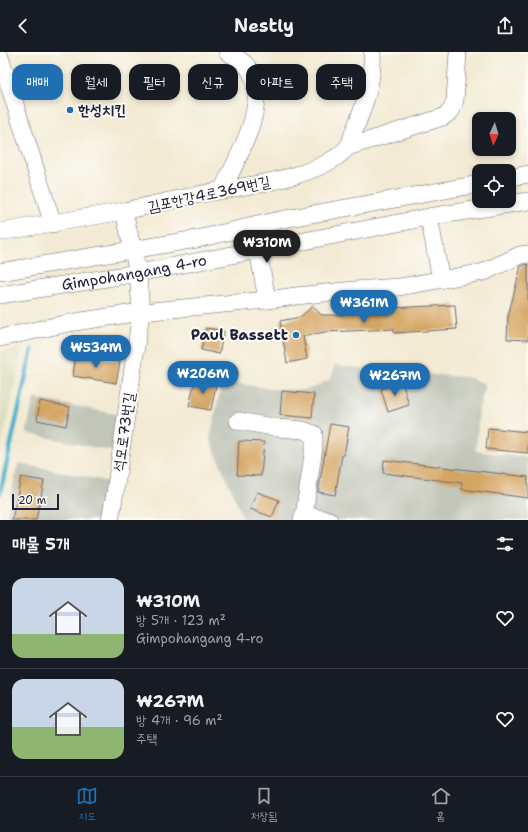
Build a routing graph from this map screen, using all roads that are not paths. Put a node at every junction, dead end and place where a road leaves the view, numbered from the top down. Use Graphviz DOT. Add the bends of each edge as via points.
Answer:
graph roads {
  1 [pos="227,52"];
  2 [pos="372,52"];
  3 [pos="458,52"];
  4 [pos="0,57"];
  5 [pos="348,147"];
  6 [pos="528,174"];
  7 [pos="516,177"];
  8 [pos="472,185"];
  9 [pos="222,190"];
  10 [pos="528,200"];
  11 [pos="124,211"];
  12 [pos="430,217"];
  13 [pos="53,224"];
  14 [pos="0,232"];
  15 [pos="133,250"];
  16 [pos="258,250"];
  17 [pos="528,254"];
  18 [pos="0,272"];
  19 [pos="138,273"];
  20 [pos="441,280"];
  21 [pos="0,295"];
  22 [pos="267,300"];
  23 [pos="141,312"];
  24 [pos="0,338"];
  25 [pos="238,421"];
  26 [pos="303,518"];
  27 [pos="110,520"];
  28 [pos="329,520"];
  1 -- 9 [label="street" via="246,66 252,76 256,86 256,101 245,143"];
  2 -- 5 [label="street" via="370,84"];
  3 -- 5 [label="street, 김포한강4로369번길" via="455,101 451,111 443,117"];
  4 -- 13 [label="street"];
  5 -- 9 [label="street, 김포한강4로369번길" via="334,159 316,168 255,185"];
  6 -- 7 [label="street"];
  8 -- 15 [label="street, Gimpohangang 4-ro" via="279,220 197,239"];
  9 -- 11 [label="street, 김포한강4로369번길"];
  10 -- 12 [label="street, Gimpohangang 4-ro"];
  11 -- 13 [label="street, 김포한강4로369번길"];
  11 -- 15 [label="street"];
  12 -- 16 [label="street, Gimpohangang 4-ro"];
  12 -- 20 [label="street"];
  13 -- 14 [label="street, 김포한강4로369번길"];
  15 -- 18 [label="street, Gimpohangang 4-ro"];
  15 -- 19 [label="street"];
  16 -- 19 [label="street, Gimpohangang 4-ro"];
  16 -- 22 [label="street"];
  17 -- 20 [label="street" via="520,255 484,272"];
  19 -- 21 [label="street, Gimpohangang 4-ro"];
  19 -- 23 [label="street, 석모로73번길"];
  20 -- 22 [label="street" via="399,288 354,290"];
  22 -- 23 [label="street"];
  23 -- 24 [label="street" via="69,323"];
  23 -- 27 [label="street, 석모로73번길"];
  25 -- 26 [label="street" via="303,430 314,434"];
  26 -- 28 [label="street"];
}
